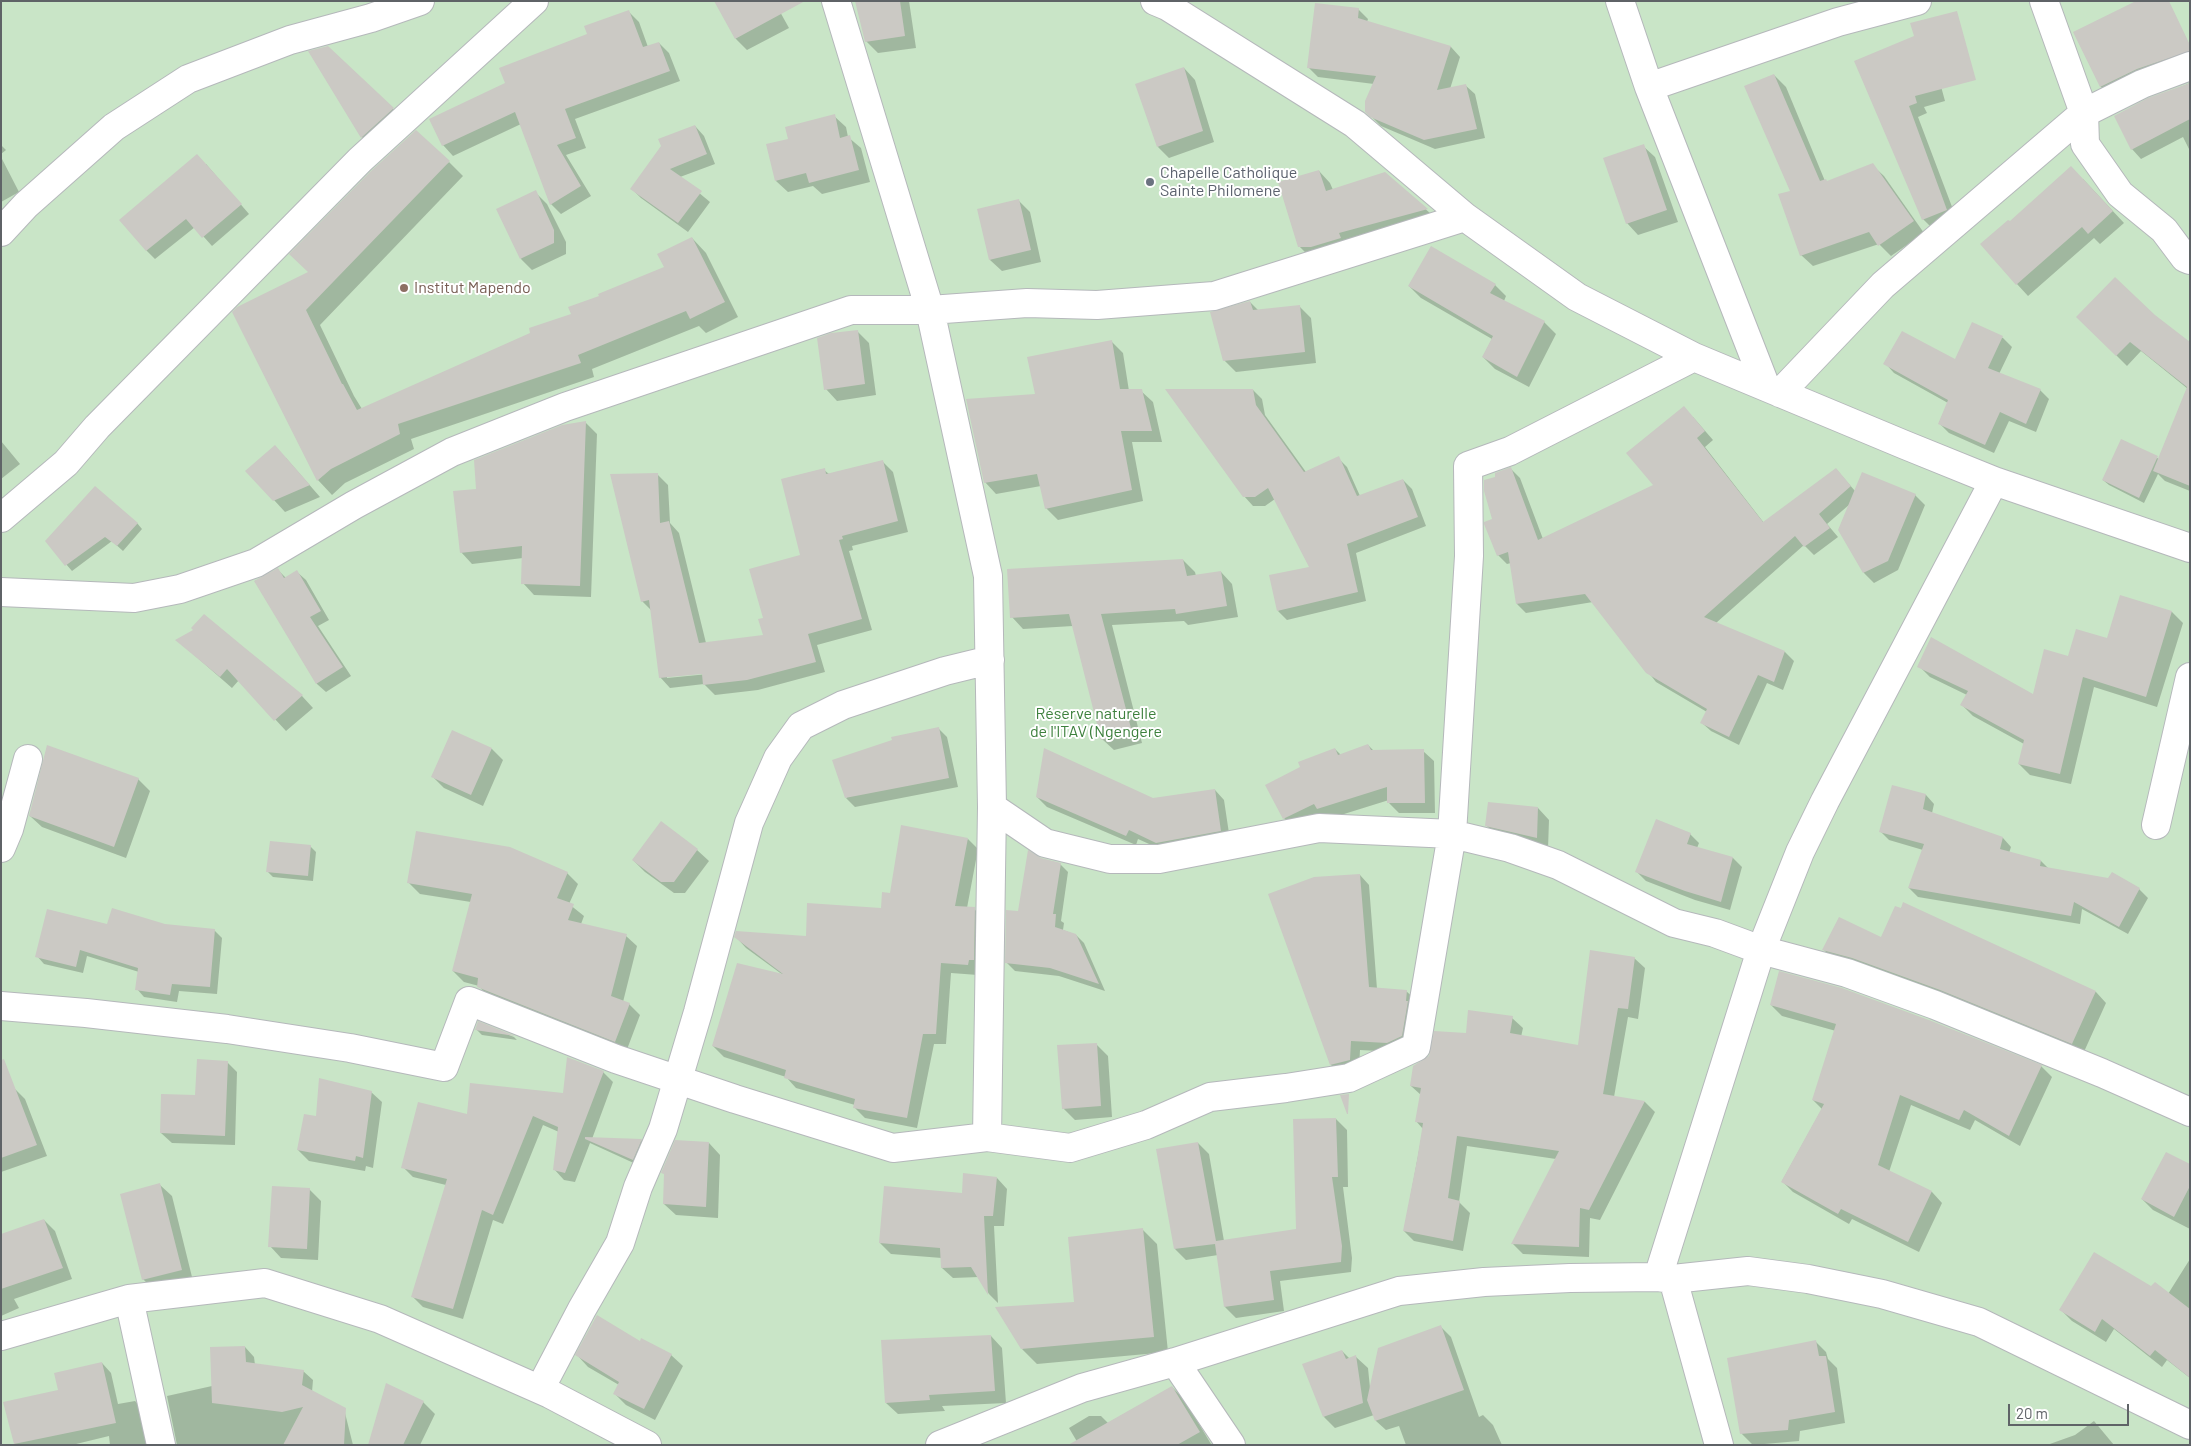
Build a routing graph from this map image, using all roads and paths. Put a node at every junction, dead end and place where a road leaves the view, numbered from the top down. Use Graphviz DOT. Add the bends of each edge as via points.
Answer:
graph roads {
  1 [pos="420,1"];
  2 [pos="534,1"];
  3 [pos="836,1"];
  4 [pos="1154,1"];
  5 [pos="1620,1"];
  6 [pos="1917,1"];
  7 [pos="2044,1"];
  8 [pos="2190,66"];
  9 [pos="1649,87"];
  10 [pos="2084,113"];
  11 [pos="1465,217"];
  12 [pos="1,232"];
  13 [pos="2190,260"];
  14 [pos="930,310"];
  15 [pos="1694,357"];
  16 [pos="1773,390"];
  17 [pos="1994,481"];
  18 [pos="1,518"];
  19 [pos="2190,548"];
  20 [pos="1,592"];
  21 [pos="990,660"];
  22 [pos="2190,677"];
  23 [pos="28,759"];
  24 [pos="992,807"];
  25 [pos="2156,825"];
  26 [pos="1452,834"];
  27 [pos="1,848"];
  28 [pos="1761,950"];
  29 [pos="1,1006"];
  30 [pos="677,1079"];
  31 [pos="2190,1112"];
  32 [pos="987,1137"];
  33 [pos="1666,1278"];
  34 [pos="129,1299"];
  35 [pos="1,1336"];
  36 [pos="1175,1362"];
  37 [pos="540,1390"];
  38 [pos="2189,1422"];
  39 [pos="161,1445"];
  40 [pos="647,1445"];
  41 [pos="940,1445"];
  42 [pos="1231,1445"];
  43 [pos="1719,1445"];
  1 -- 12 [label="street" via="290,40 188,79 114,127 26,205"];
  2 -- 18 [label="street" via="360,160 97,427 66,464"];
  3 -- 14 [label="street"];
  4 -- 11 [label="street" via="1167,6 1355,124"];
  5 -- 9 [label="street"];
  6 -- 9 [label="street" via="1838,22"];
  7 -- 10 [label="street"];
  8 -- 10 [label="street" via="2142,84"];
  9 -- 16 [label="street"];
  10 -- 13 [label="street" via="2085,144 2120,194 2164,230"];
  10 -- 16 [label="street" via="1883,285"];
  11 -- 14 [label="street" via="1214,296 1097,305 1027,303"];
  11 -- 15 [label="street" via="1577,297"];
  14 -- 20 [label="street" via="851,310 565,407 452,452 256,563 180,589 134,598"];
  14 -- 21 [label="street" via="988,576"];
  15 -- 16 [label="street"];
  15 -- 26 [label="street" via="1510,452 1468,466 1469,556"];
  16 -- 17 [label="street"];
  17 -- 19 [label="street"];
  17 -- 28 [label="street" via="1825,800 1800,852"];
  21 -- 24 [label="street"];
  21 -- 30 [label="street" via="945,671 843,705 801,726 778,758 749,822"];
  22 -- 25 [label="street"];
  23 -- 27 [label="street"];
  24 -- 26 [label="street" via="1045,843 1110,859 1159,859 1319,828"];
  24 -- 32 [label="street"];
  26 -- 28 [label="street" via="1510,848 1558,865 1674,923 1715,933"];
  26 -- 32 [label="street" via="1416,1047 1349,1078 1210,1097 1146,1125 1070,1148"];
  28 -- 31 [label="street" via="1847,974 1935,1005"];
  28 -- 33 [label="street"];
  29 -- 30 [label="street" via="218,1028 350,1048 444,1067 469,1002"];
  30 -- 32 [label="street" via="893,1148"];
  30 -- 37 [label="street" via="663,1129 638,1187 620,1243"];
  33 -- 36 [label="street" via="1484,1282 1399,1291"];
  33 -- 38 [label="street" via="1748,1271 1882,1294 1979,1322"];
  33 -- 43 [label="street"];
  34 -- 35 [label="street"];
  34 -- 37 [label="street" via="265,1284 380,1319"];
  34 -- 39 [label="street"];
  36 -- 41 [label="street" via="1082,1388"];
  36 -- 42 [label="street"];
  37 -- 40 [label="street"];
}
